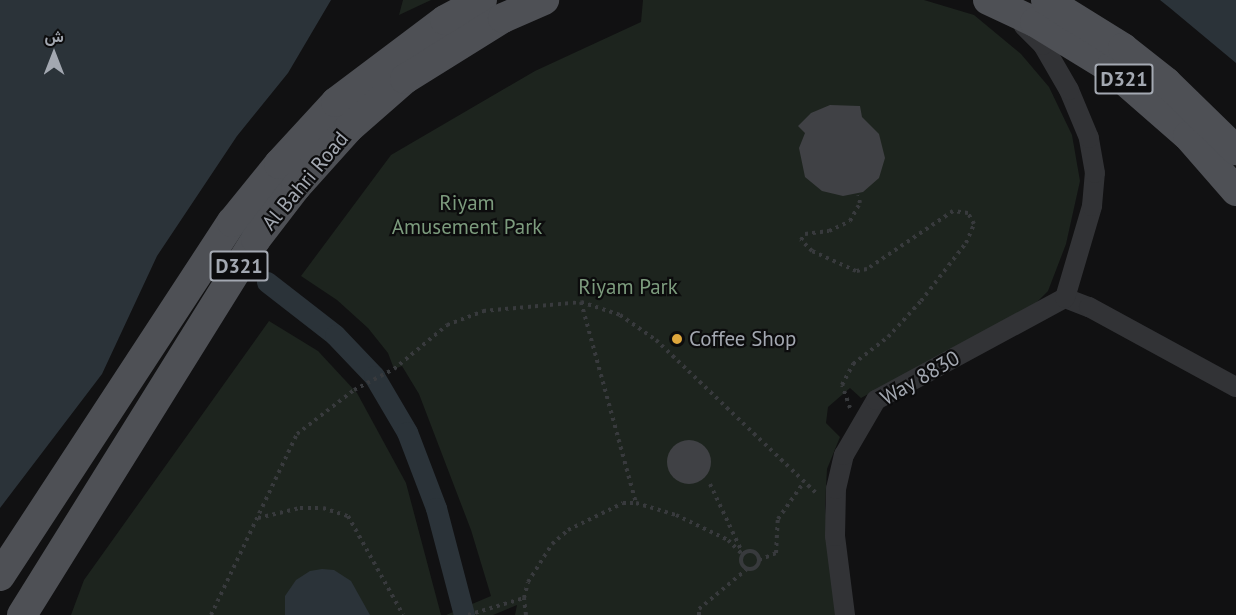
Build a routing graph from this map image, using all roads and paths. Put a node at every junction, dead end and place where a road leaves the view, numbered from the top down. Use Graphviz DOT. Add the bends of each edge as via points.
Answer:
graph roads {
  1 [pos="482,0"];
  2 [pos="544,0"];
  3 [pos="1046,0"];
  4 [pos="996,4"];
  5 [pos="1236,150"];
  6 [pos="1236,191"];
  7 [pos="858,195"];
  8 [pos="1065,298"];
  9 [pos="581,302"];
  10 [pos="1236,387"];
  11 [pos="861,423"];
  12 [pos="804,482"];
  13 [pos="710,484"];
  14 [pos="636,503"];
  15 [pos="836,512"];
  16 [pos="257,518"];
  17 [pos="743,555"];
  18 [pos="759,560"];
  19 [pos="747,569"];
  20 [pos="4,570"];
  21 [pos="39,584"];
  22 [pos="524,598"];
  23 [pos="22,615"];
  24 [pos="33,615"];
  25 [pos="211,615"];
  26 [pos="403,615"];
  27 [pos="468,615"];
  28 [pos="526,615"];
  29 [pos="701,615"];
  30 [pos="845,615"];
  1 -- 20 [label="main road, Al Bahri Road / D321" via="445,20 345,95 279,164 232,222"];
  2 -- 21 [label="main road, Al Bahri Road / D321" via="503,18 405,79 349,128 296,187 256,239"];
  3 -- 5 [label="main road, D321" via="1113,41 1166,82"];
  4 -- 6 [label="main road, D321" via="1073,44 1149,99"];
  4 -- 8 [label="street" via="1043,45 1069,90 1089,138 1095,173 1092,206"];
  7 -- 11 [label="path" via="860,203 850,221 829,231 805,234 801,240 812,251 856,271 867,269 953,211 968,213 974,224 966,243 921,301 888,337 853,364 842,385 846,404"];
  8 -- 10 [label="street" via="1089,307"];
  8 -- 11 [label="street, Way 8830" via="876,400"];
  9 -- 12 [label="path" via="620,315 656,340"];
  9 -- 14 [label="path"];
  9 -- 16 [label="path" via="466,315 447,324 394,369 354,390 297,435"];
  11 -- 15 [label="street, Way 8830" via="844,456"];
  12 -- 15 [label="path"];
  12 -- 18 [label="path" via="778,519 776,553"];
  13 -- 17 [label="path"];
  14 -- 17 [label="path" via="703,526 728,540"];
  14 -- 22 [label="path" via="607,510 568,530 538,562"];
  15 -- 30 [label="street, Way 8830"];
  16 -- 25 [label="path"];
  16 -- 26 [label="path" via="300,508 323,508 348,516"];
  17 -- 18 [label="path" via="753,552"];
  17 -- 19 [label="path" via="741,561"];
  18 -- 19 [label="path"];
  19 -- 29 [label="path" via="699,609"];
  21 -- 23 [label="main road, Al Bahri Road / D321"];
  21 -- 24 [label="main road"];
  22 -- 27 [label="path"];
  22 -- 28 [label="path"];
}
